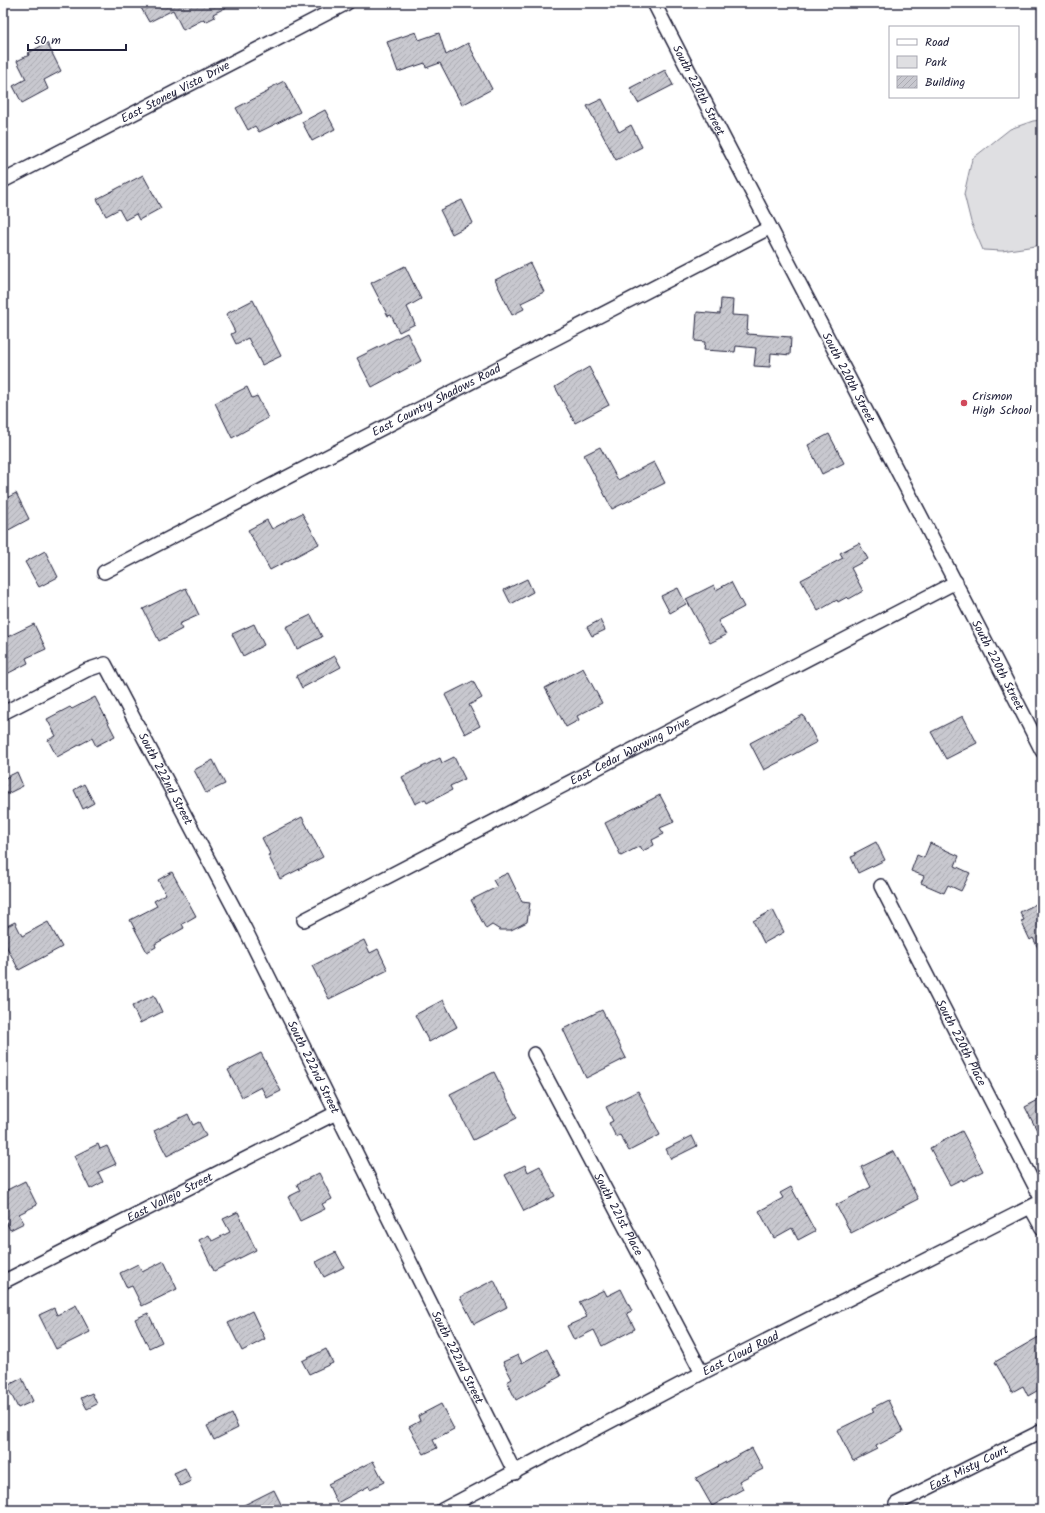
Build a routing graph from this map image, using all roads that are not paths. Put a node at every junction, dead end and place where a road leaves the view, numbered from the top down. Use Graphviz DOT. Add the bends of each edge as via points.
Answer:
graph roads {
  1 [pos="347,3"];
  2 [pos="654,3"];
  3 [pos="3,181"];
  4 [pos="769,228"];
  5 [pos="104,572"];
  6 [pos="956,582"];
  7 [pos="3,713"];
  8 [pos="1042,751"];
  9 [pos="882,886"];
  10 [pos="304,920"];
  11 [pos="534,1054"];
  12 [pos="336,1113"];
  13 [pos="1038,1203"];
  14 [pos="1042,1228"];
  15 [pos="3,1282"];
  16 [pos="702,1374"];
  17 [pos="1042,1431"];
  18 [pos="515,1473"];
  19 [pos="896,1504"];
  20 [pos="442,1510"];
  1 -- 3 [label="street, East Stoney Vista Drive"];
  2 -- 4 [label="street, South 220th Street"];
  4 -- 5 [label="street, East Country Shadows Road"];
  4 -- 6 [label="street, South 220th Street"];
  6 -- 8 [label="street, South 220th Street"];
  6 -- 10 [label="street, East Cedar Waxwing Drive"];
  7 -- 12 [label="street, South 222nd Street" via="105,664 245,929"];
  9 -- 13 [label="street, South 220th Place"];
  11 -- 16 [label="street, South 221st Place"];
  12 -- 15 [label="street, East Vallejo Street"];
  12 -- 18 [label="street, South 222nd Street"];
  13 -- 14 [label="street, South 220th Place"];
  13 -- 16 [label="street, East Cloud Road"];
  16 -- 18 [label="street, East Cloud Road"];
  17 -- 19 [label="street, East Misty Court"];
  18 -- 20 [label="street, East Cloud Road"];
}
